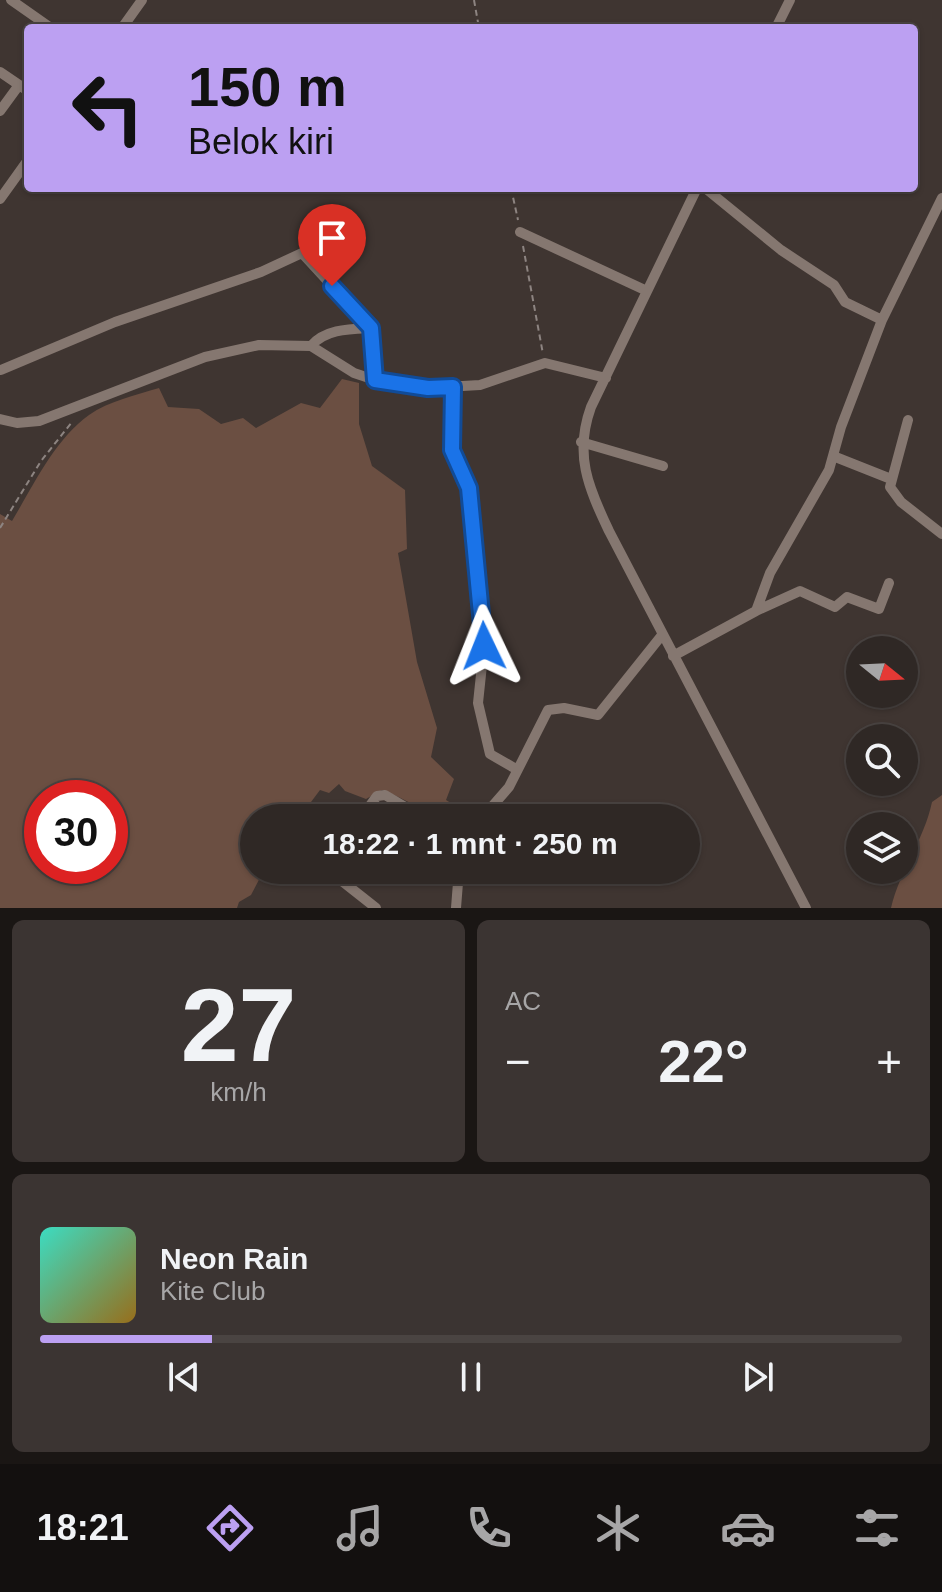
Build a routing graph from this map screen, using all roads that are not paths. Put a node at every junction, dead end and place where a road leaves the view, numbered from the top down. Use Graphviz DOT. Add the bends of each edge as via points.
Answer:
graph roads {
  1 [pos="11,0"];
  2 [pos="142,0"];
  3 [pos="790,0"];
  4 [pos="45,24"];
  5 [pos="125,24"];
  6 [pos="778,24"];
  7 [pos="0,72"];
  8 [pos="24,88"];
  9 [pos="0,111"];
  10 [pos="24,166"];
  11 [pos="695,192"];
  12 [pos="710,192"];
  13 [pos="942,198"];
  14 [pos="0,199"];
  15 [pos="520,232"];
  16 [pos="647,291"];
  17 [pos="882,320"];
  18 [pos="371,328"];
  19 [pos="311,346"];
  20 [pos="1,370"];
  21 [pos="606,378"];
  22 [pos="375,380"];
  23 [pos="453,387"];
  24 [pos="0,419"];
  25 [pos="908,420"];
  26 [pos="581,442"];
  27 [pos="833,456"];
  28 [pos="663,466"];
  29 [pos="891,479"];
  30 [pos="942,534"];
  31 [pos="889,583"];
  32 [pos="756,611"];
  33 [pos="662,635"];
  34 [pos="673,656"];
  35 [pos="516,769"];
  36 [pos="371,804"];
  37 [pos="400,804"];
  38 [pos="494,804"];
  39 [pos="346,884"];
  40 [pos="458,884"];
  41 [pos="376,908"];
  42 [pos="456,908"];
  43 [pos="806,908"];
  1 -- 4 [label="street"];
  2 -- 5 [label="street"];
  3 -- 6 [label="street"];
  7 -- 8 [label="street"];
  8 -- 9 [label="street"];
  10 -- 14 [label="street"];
  11 -- 16 [label="street"];
  12 -- 17 [label="street" via="834,285 845,302"];
  13 -- 17 [label="street"];
  15 -- 16 [label="street"];
  16 -- 21 [label="street"];
  17 -- 27 [label="street"];
  18 -- 19 [label="street" via="330,333"];
  18 -- 20 [label="street" via="302,253"];
  18 -- 22 [label="street"];
  19 -- 22 [label="street" via="343,368"];
  19 -- 24 [label="street" via="259,345 205,357 39,421"];
  21 -- 23 [label="street" via="545,363 480,385"];
  21 -- 26 [label="street"];
  22 -- 23 [label="street"];
  23 -- 35 [label="street" via="452,450 469,488 483,610 478,703 490,754"];
  25 -- 29 [label="street"];
  26 -- 28 [label="street"];
  26 -- 33 [label="street" via="590,491"];
  27 -- 29 [label="street"];
  27 -- 32 [label="street" via="770,573"];
  29 -- 30 [label="street" via="897,498"];
  31 -- 32 [label="street" via="879,609 847,597 835,607 800,591"];
  32 -- 34 [label="street"];
  33 -- 34 [label="street"];
  33 -- 35 [label="street" via="598,715 548,710"];
  34 -- 43 [label="street"];
  35 -- 38 [label="street"];
  36 -- 37 [label="street" via="385,795"];
  39 -- 41 [label="street"];
  40 -- 42 [label="street"];
}
